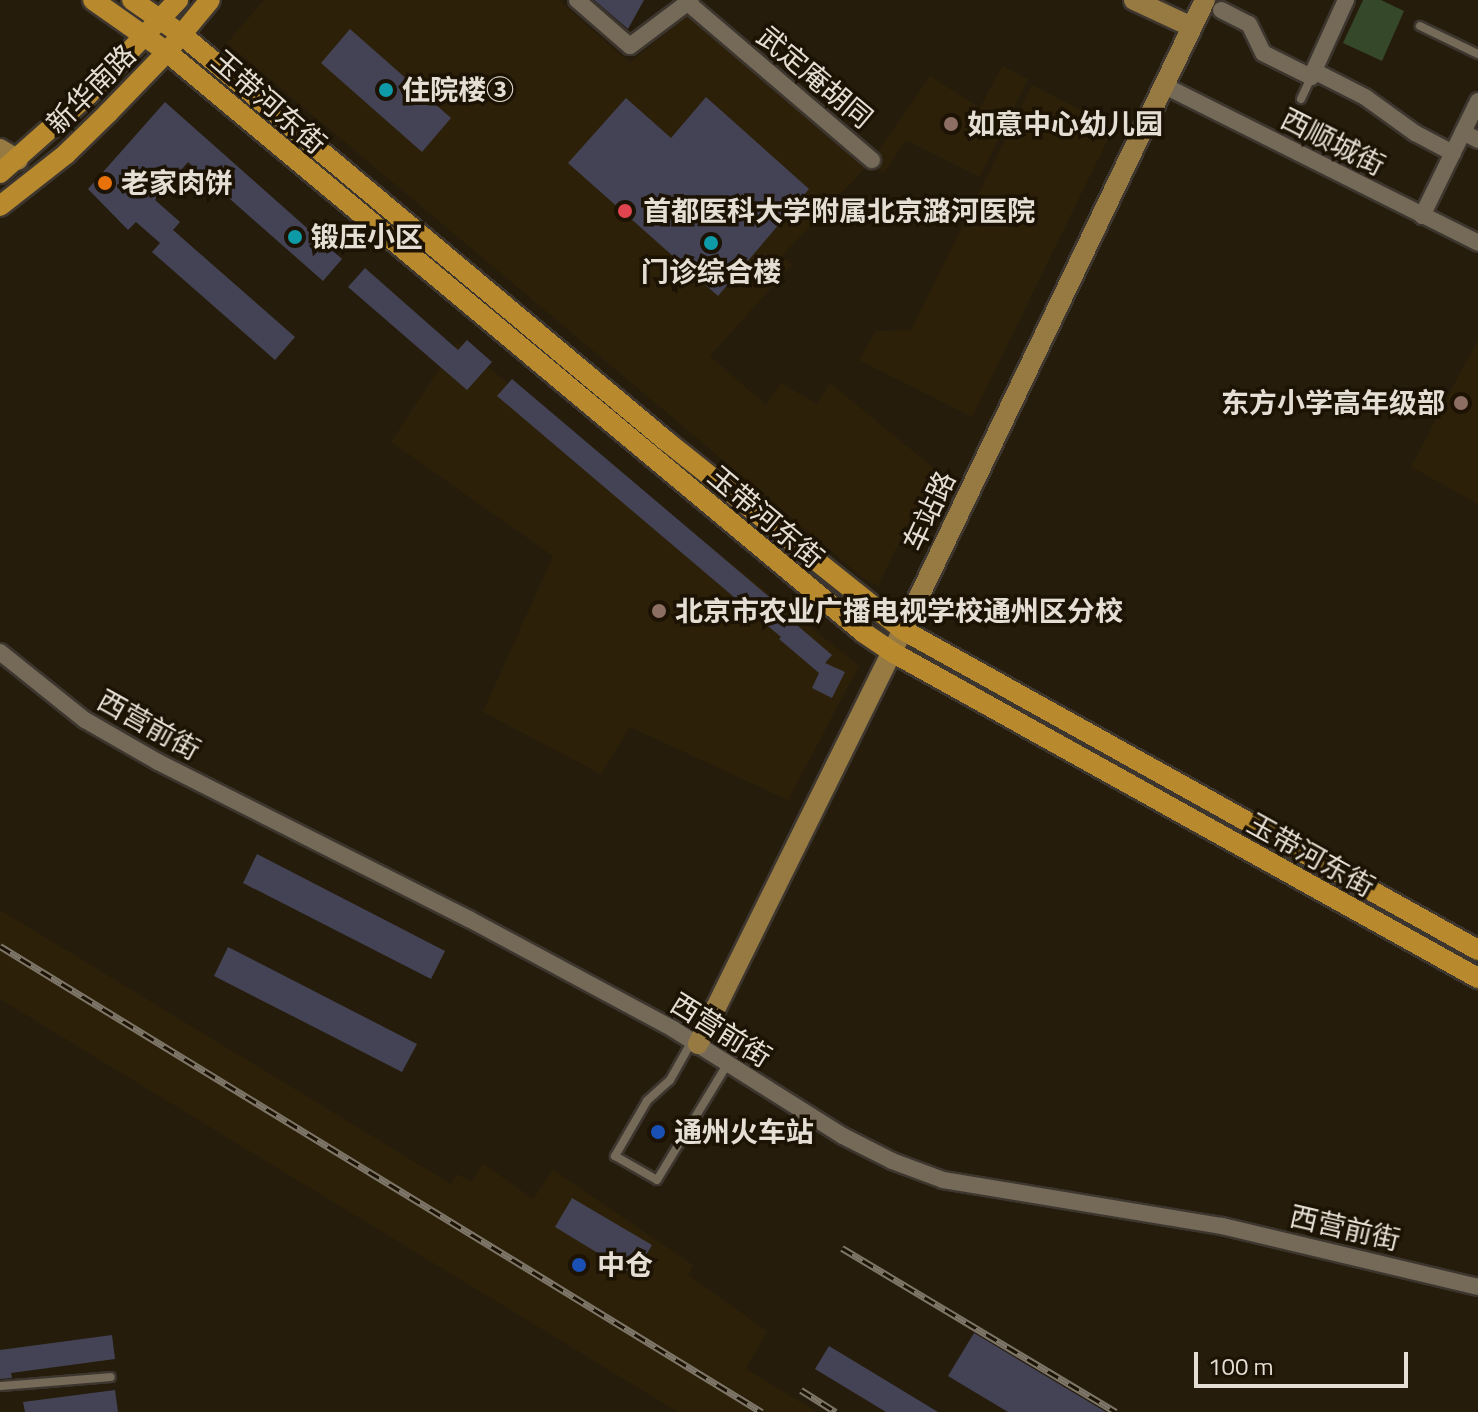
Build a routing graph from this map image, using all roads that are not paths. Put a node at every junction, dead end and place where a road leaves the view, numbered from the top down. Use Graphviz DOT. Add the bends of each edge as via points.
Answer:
graph roads {
  1 [pos="93,0"];
  2 [pos="132,0"];
  3 [pos="178,0"];
  4 [pos="210,0"];
  5 [pos="577,0"];
  6 [pos="1134,0"];
  7 [pos="1346,0"];
  8 [pos="690,1"];
  9 [pos="1213,5"];
  10 [pos="162,19"];
  11 [pos="1420,26"];
  12 [pos="1192,27"];
  13 [pos="181,34"];
  14 [pos="146,35"];
  15 [pos="167,52"];
  16 [pos="1478,54"];
  17 [pos="1312,74"];
  18 [pos="1165,86"];
  19 [pos="1301,99"];
  20 [pos="1478,101"];
  21 [pos="1470,136"];
  22 [pos="1453,153"];
  23 [pos="9,154"];
  24 [pos="872,160"];
  25 [pos="0,173"];
  26 [pos="0,206"];
  27 [pos="1422,216"];
  28 [pos="1478,243"];
  29 [pos="903,630"];
  30 [pos="0,652"];
  31 [pos="892,652"];
  32 [pos="1478,950"];
  33 [pos="1478,978"];
  34 [pos="695,1043"];
  35 [pos="727,1065"];
  36 [pos="1478,1287"];
  37 [pos="111,1377"];
  38 [pos="0,1386"];
  1 -- 14 [label="main road, 玉带河东街"];
  2 -- 10 [label="main road, 玉带河东街"];
  3 -- 10 [label="main road, 新华南路"];
  4 -- 13 [label="main road, 新华南路"];
  5 -- 8 [label="street" via="630,46"];
  6 -- 12 [label="street"];
  7 -- 17 [label="street"];
  8 -- 24 [label="street, 武定庵胡同"];
  9 -- 12 [label="street, 车站路"];
  9 -- 17 [label="street" via="1249,24 1263,53"];
  10 -- 13 [label="main road, 玉带河东街"];
  10 -- 14 [label="main road, 新华南路"];
  11 -- 16 [label="lane"];
  12 -- 18 [label="street, 车站路"];
  13 -- 15 [label="main road, 新华南路"];
  13 -- 29 [label="main road, 玉带河东街" via="665,440"];
  14 -- 15 [label="main road, 玉带河东街"];
  14 -- 23 [label="main road, 新华南路" via="79,104"];
  15 -- 26 [label="main road, 新华南路" via="66,154"];
  15 -- 31 [label="main road, 玉带河东街" via="687,488"];
  17 -- 19 [label="lane"];
  17 -- 22 [label="street" via="1365,97"];
  18 -- 27 [label="street, 西顺城街"];
  18 -- 29 [label="street, 车站路"];
  20 -- 21 [label="street"];
  21 -- 22 [label="street"];
  22 -- 27 [label="street"];
  23 -- 25 [label="main road, 新华南路"];
  27 -- 28 [label="street, 西顺城街"];
  29 -- 31 [label="street, 车站路"];
  29 -- 32 [label="main road, 玉带河东街"];
  30 -- 34 [label="street, 西营前街" via="85,720 158,762 469,919"];
  31 -- 33 [label="main road, 玉带河东街"];
  31 -- 34 [label="street, 车站路"];
  34 -- 35 [label="street, 西营前街"];
  34 -- 35 [label="lane" via="670,1080 647,1101 615,1156 657,1180"];
  35 -- 36 [label="street, 西营前街" via="843,1136 943,1180 1222,1226"];
  37 -- 38 [label="lane"];
}
